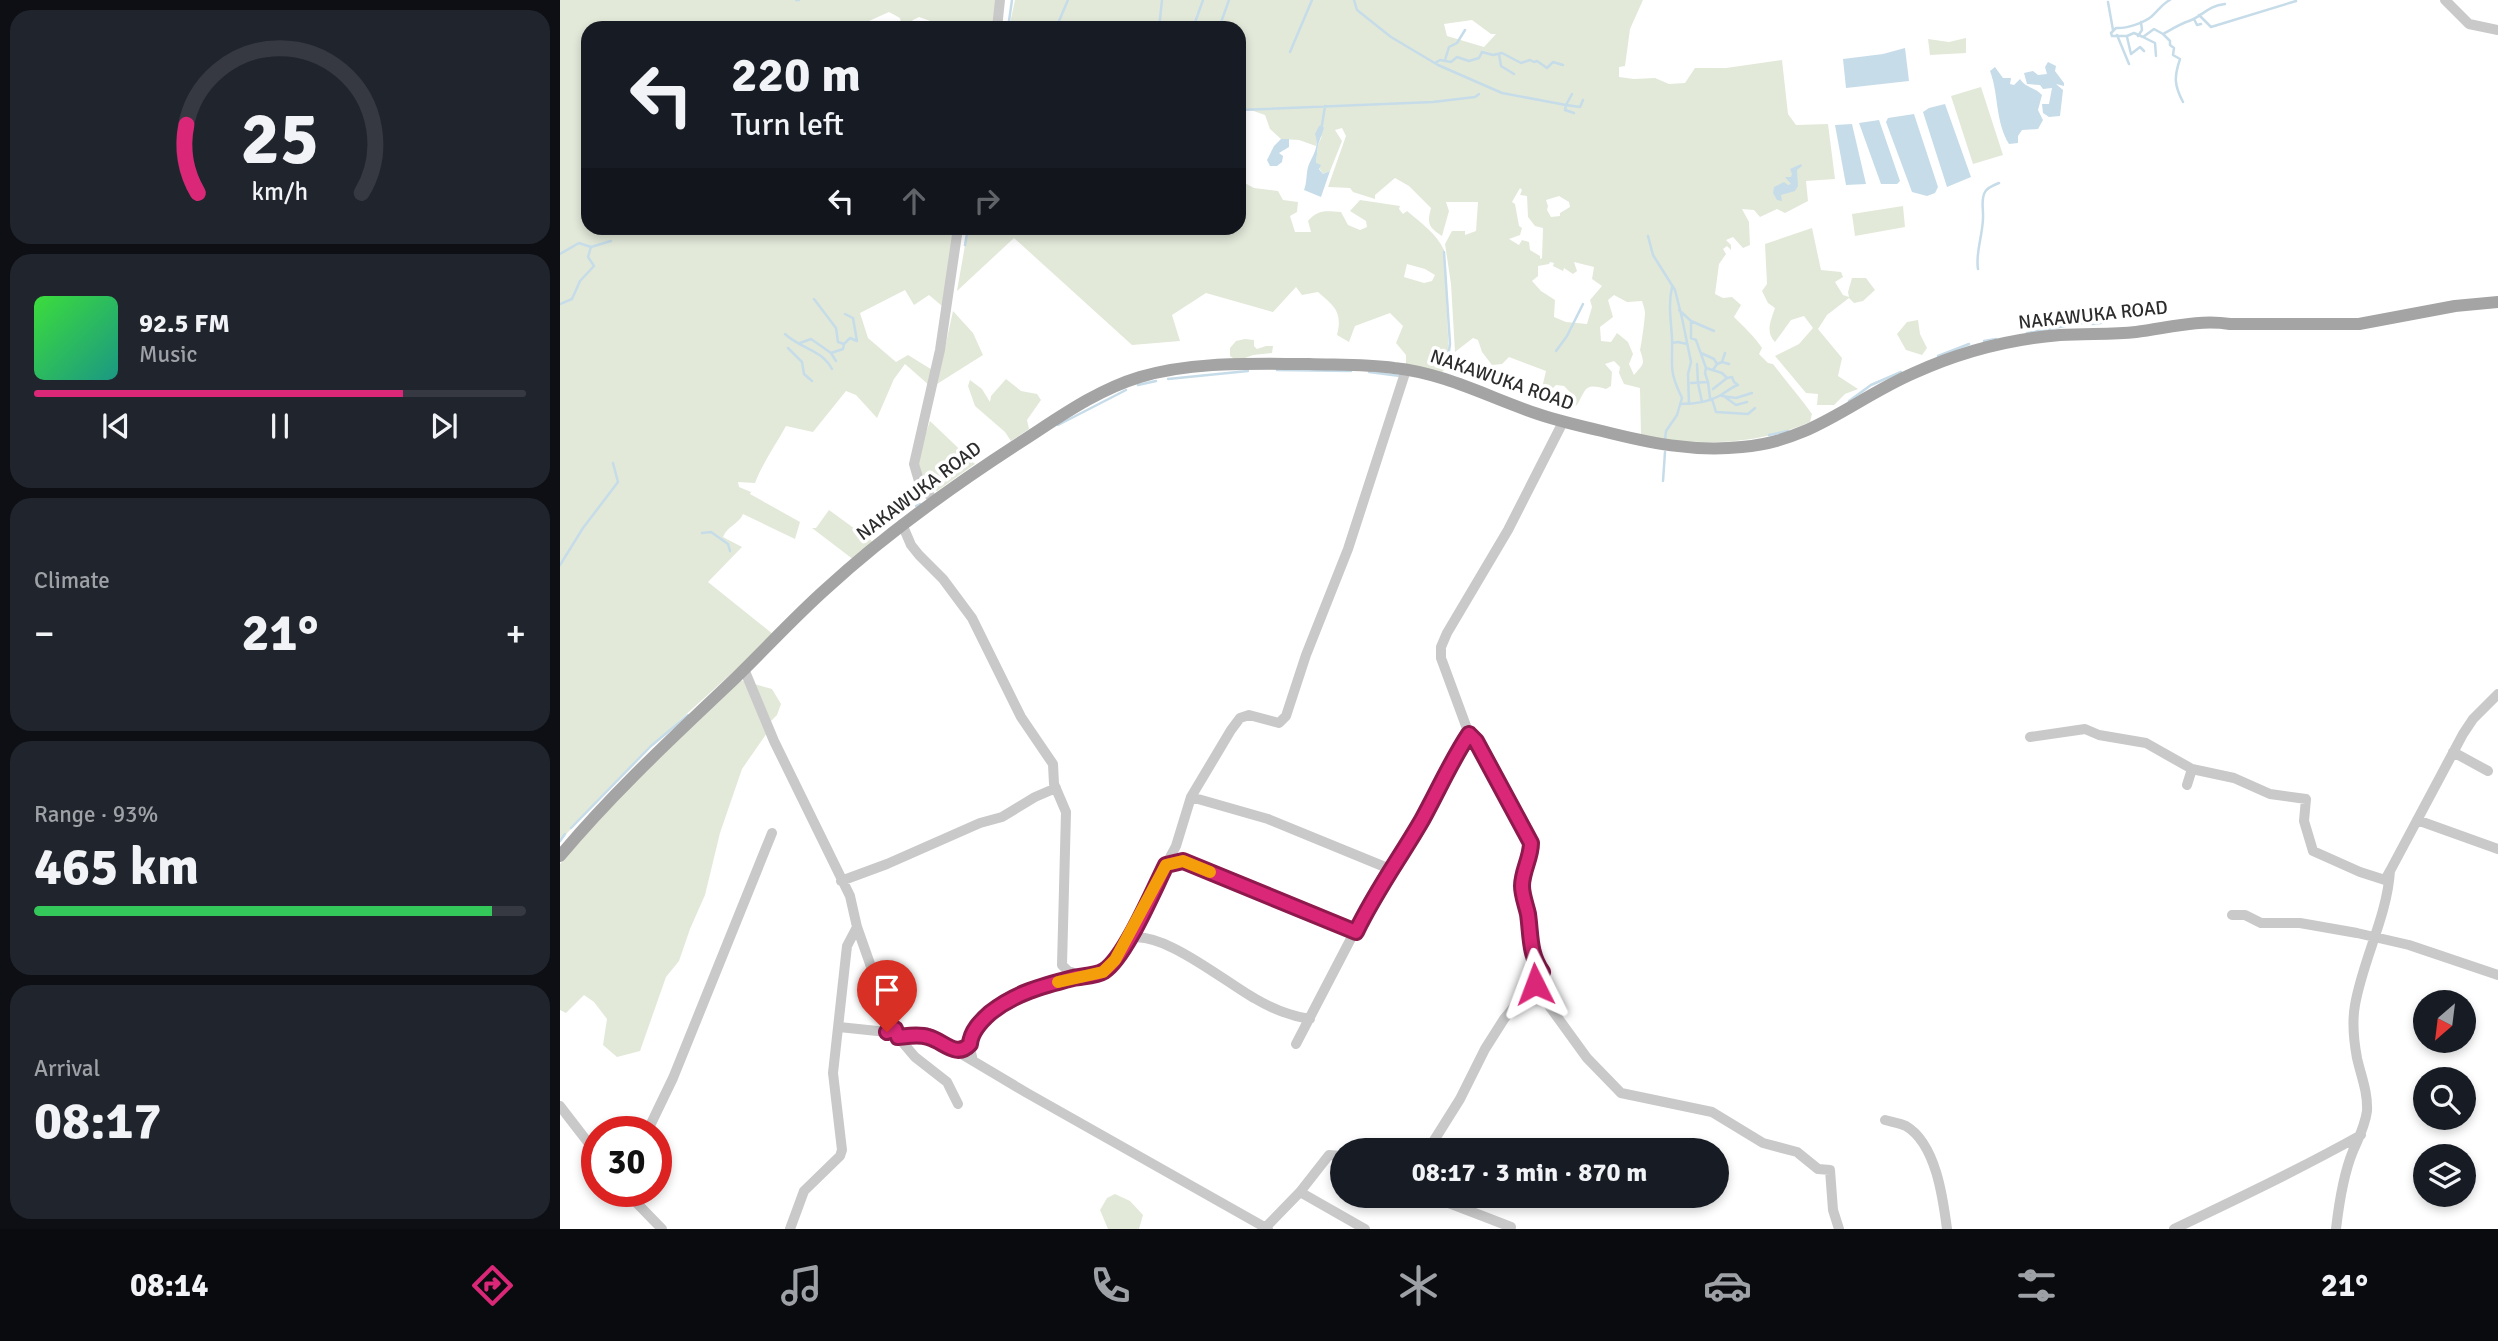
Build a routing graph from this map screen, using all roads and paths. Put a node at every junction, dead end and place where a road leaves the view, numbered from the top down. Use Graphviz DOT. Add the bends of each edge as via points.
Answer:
graph roads {
  1 [pos="1000,0"];
  2 [pos="2445,0"];
  3 [pos="998,21"];
  4 [pos="2498,30"];
  5 [pos="957,235"];
  6 [pos="2498,302"];
  7 [pos="1406,369"];
  8 [pos="1563,422"];
  9 [pos="933,500"];
  10 [pos="902,524"];
  11 [pos="744,669"];
  12 [pos="2498,694"];
  13 [pos="1469,734"];
  14 [pos="2031,737"];
  15 [pos="2453,752"];
  16 [pos="2192,769"];
  17 [pos="2488,771"];
  18 [pos="2187,785"];
  19 [pos="1056,788"];
  20 [pos="1191,797"];
  21 [pos="2417,820"];
  22 [pos="772,833"];
  23 [pos="1175,846"];
  24 [pos="2498,849"];
  25 [pos="560,856"];
  26 [pos="1183,861"];
  27 [pos="1166,865"];
  28 [pos="1390,869"];
  29 [pos="2390,871"];
  30 [pos="841,881"];
  31 [pos="2232,915"];
  32 [pos="1136,924"];
  33 [pos="857,927"];
  34 [pos="1356,932"];
  35 [pos="1141,936"];
  36 [pos="2374,937"];
  37 [pos="1127,939"];
  38 [pos="1542,972"];
  39 [pos="2498,975"];
  40 [pos="1084,976"];
  41 [pos="1310,1019"];
  42 [pos="839,1027"];
  43 [pos="897,1033"];
  44 [pos="970,1044"];
  45 [pos="1296,1044"];
  46 [pos="956,1051"];
  47 [pos="973,1061"];
  48 [pos="958,1104"];
  49 [pos="560,1106"];
  50 [pos="655,1116"];
  51 [pos="1885,1120"];
  52 [pos="581,1133"];
  53 [pos="2362,1135"];
  54 [pos="1436,1138"];
  55 [pos="1330,1155"];
  56 [pos="1300,1192"];
  57 [pos="641,1207"];
  58 [pos="1462,1208"];
  59 [pos="1511,1227"];
  60 [pos="1267,1228"];
  61 [pos="662,1229"];
  62 [pos="790,1229"];
  63 [pos="1365,1229"];
  64 [pos="1839,1229"];
  65 [pos="1947,1229"];
  66 [pos="2174,1229"];
  67 [pos="2336,1229"];
  1 -- 3 [label="street"];
  2 -- 4 [label="street" via="2469,24"];
  5 -- 9 [label="street" via="940,350 914,464 919,481"];
  6 -- 8 [label="main road, NAKAWUKA ROAD" via="2359,324 2209,321 2131,333 2059,335 2004,343 1915,372 1808,432 1746,447 1677,447"];
  7 -- 8 [label="main road, NAKAWUKA ROAD"];
  7 -- 9 [label="main road, NAKAWUKA ROAD" via="1252,363 1142,377 1064,414"];
  7 -- 20 [label="street" via="1348,549 1286,716 1279,723 1249,715 1240,718"];
  8 -- 13 [label="street" via="1441,647"];
  9 -- 10 [label="main road, NAKAWUKA ROAD"];
  10 -- 11 [label="main road, NAKAWUKA ROAD" via="817,597"];
  10 -- 19 [label="street" via="911,545 972,618 1021,717 1053,764"];
  11 -- 25 [label="main road, NAKAWUKA ROAD" via="604,803"];
  11 -- 30 [label="street"];
  12 -- 15 [label="street" via="2473,719"];
  13 -- 28 [label="street"];
  13 -- 38 [label="street" via="1531,843 1522,888 1530,944"];
  14 -- 16 [label="street" via="2085,729 2146,744"];
  15 -- 17 [label="street"];
  15 -- 21 [label="street"];
  16 -- 18 [label="street"];
  16 -- 29 [label="street" via="2234,778 2270,794 2306,799 2304,821 2313,851 2385,880"];
  19 -- 30 [label="street" via="1002,817"];
  19 -- 40 [label="street" via="1066,812 1062,965"];
  20 -- 23 [label="street"];
  20 -- 28 [label="street" via="1268,819"];
  21 -- 24 [label="street"];
  21 -- 29 [label="street"];
  22 -- 50 [label="street"];
  23 -- 26 [label="street"];
  23 -- 27 [label="street"];
  26 -- 27 [label="street"];
  26 -- 34 [label="street"];
  27 -- 32 [label="street"];
  28 -- 34 [label="street"];
  29 -- 36 [label="street" via="2389,891"];
  30 -- 33 [label="street" via="850,896"];
  31 -- 36 [label="street"];
  32 -- 35 [label="street"];
  32 -- 37 [label="street"];
  33 -- 42 [label="street" via="847,946"];
  33 -- 43 [label="street"];
  34 -- 41 [label="street"];
  35 -- 37 [label="street"];
  35 -- 41 [label="street" via="1190,956 1282,1013"];
  36 -- 39 [label="street"];
  36 -- 53 [label="street" via="2355,1006 2357,1056 2367,1092"];
  37 -- 40 [label="street" via="1103,972"];
  38 -- 54 [label="street" via="1504,1019"];
  38 -- 64 [label="street" via="1544,998 1587,1058 1621,1093 1712,1112 1763,1143 1797,1152 1818,1169 1830,1170"];
  40 -- 44 [label="street" via="1033,987 1002,1004 981,1021"];
  41 -- 45 [label="street"];
  42 -- 43 [label="street"];
  42 -- 62 [label="street" via="833,1073 842,1150 804,1191"];
  43 -- 46 [label="street" via="928,1037"];
  43 -- 48 [label="street" via="915,1056 947,1082"];
  44 -- 46 [label="street"];
  44 -- 47 [label="street"];
  46 -- 47 [label="street"];
  47 -- 60 [label="street"];
  49 -- 52 [label="street"];
  51 -- 65 [label="street" via="1904,1125 1922,1143 1941,1184"];
  53 -- 66 [label="street"];
  53 -- 67 [label="street" via="2342,1186"];
  55 -- 56 [label="street"];
  56 -- 60 [label="street"];
  56 -- 63 [label="street"];
  57 -- 61 [label="street"];
  58 -- 59 [label="street"];
}
